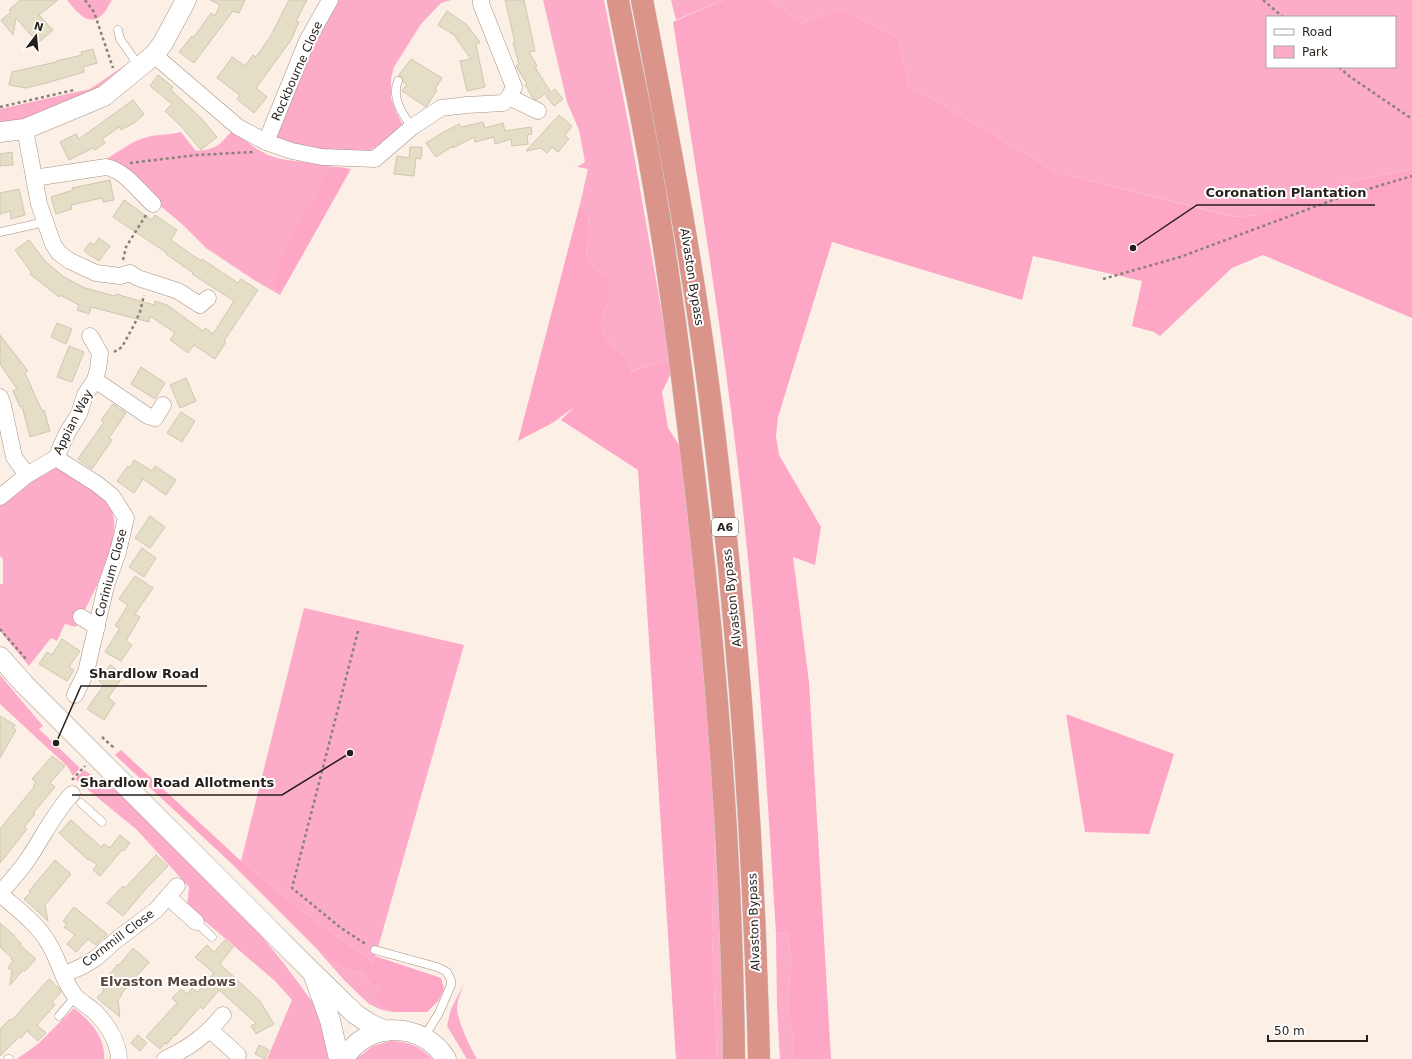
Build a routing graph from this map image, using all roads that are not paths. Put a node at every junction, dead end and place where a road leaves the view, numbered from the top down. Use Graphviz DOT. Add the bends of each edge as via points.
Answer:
graph roads {
  1 [pos="186,0"];
  2 [pos="330,0"];
  3 [pos="481,0"];
  4 [pos="618,0"];
  5 [pos="642,0"];
  6 [pos="118,30"];
  7 [pos="147,60"];
  8 [pos="398,81"];
  9 [pos="509,97"];
  10 [pos="538,111"];
  11 [pos="412,126"];
  12 [pos="25,130"];
  13 [pos="0,132"];
  14 [pos="268,143"];
  15 [pos="34,178"];
  16 [pos="152,204"];
  17 [pos="45,222"];
  18 [pos="0,232"];
  19 [pos="208,298"];
  20 [pos="90,336"];
  21 [pos="95,380"];
  22 [pos="1,403"];
  23 [pos="163,404"];
  24 [pos="56,458"];
  25 [pos="27,475"];
  26 [pos="0,497"];
  27 [pos="81,617"];
  28 [pos="97,627"];
  29 [pos="0,657"];
  30 [pos="75,695"];
  31 [pos="73,794"];
  32 [pos="102,822"];
  33 [pos="0,893"];
  34 [pos="196,922"];
  35 [pos="212,937"];
  36 [pos="375,950"];
  37 [pos="312,972"];
  38 [pos="63,975"];
  39 [pos="76,996"];
  40 [pos="224,1015"];
  41 [pos="59,1016"];
  42 [pos="210,1030"];
  43 [pos="386,1030"];
  44 [pos="424,1037"];
  45 [pos="238,1055"];
  46 [pos="119,1059"];
  47 [pos="166,1059"];
  48 [pos="339,1059"];
  49 [pos="344,1059"];
  50 [pos="446,1059"];
  51 [pos="734,1059"];
  52 [pos="759,1059"];
  1 -- 7 [label="street" via="163,43"];
  2 -- 14 [label="street, Rockbourne Close" via="307,41"];
  3 -- 9 [label="street" via="514,87"];
  4 -- 51 [label="highway, Alvaston Bypass / A6" via="644,132 668,277 705,571 726,823"];
  5 -- 52 [label="highway, Alvaston Bypass / A6" via="692,278 715,437 735,617 754,900"];
  6 -- 7 [label="lane" via="120,39"];
  7 -- 12 [label="street" via="104,96"];
  7 -- 14 [label="street" via="238,127"];
  8 -- 11 [label="lane" via="396,96 399,106"];
  9 -- 10 [label="street"];
  9 -- 11 [label="street" via="503,103 441,108"];
  11 -- 14 [label="street" via="375,158 322,157"];
  12 -- 13 [label="street"];
  12 -- 15 [label="street"];
  15 -- 16 [label="street" via="106,167 123,174"];
  15 -- 17 [label="street"];
  17 -- 18 [label="lane"];
  17 -- 19 [label="street" via="53,244 59,253 70,261 96,273 120,276 130,273 178,291 200,305"];
  20 -- 21 [label="street, Appian Way" via="100,353"];
  21 -- 23 [label="street, Appian Way" via="148,416 155,418"];
  21 -- 24 [label="street, Appian Way" via="84,395 79,414"];
  22 -- 25 [label="street" via="14,457"];
  24 -- 25 [label="street, Appian Way"];
  24 -- 28 [label="street, Corinium Close" via="112,496 126,518"];
  25 -- 26 [label="street, Appian Way"];
  27 -- 28 [label="street"];
  28 -- 30 [label="street, Corinium Close" via="86,672"];
  29 -- 37 [label="street"];
  31 -- 32 [label="lane"];
  31 -- 33 [label="street" via="65,801 27,861"];
  33 -- 38 [label="street" via="44,937 57,958"];
  34 -- 35 [label="lane"];
  34 -- 38 [label="street, Cornmill Close" via="172,891 156,910 115,940 96,958"];
  36 -- 44 [label="lane" via="447,972 451,985"];
  37 -- 43 [label="street" via="355,1014 370,1024"];
  37 -- 48 [label="street" via="330,1020"];
  38 -- 39 [label="street"];
  39 -- 41 [label="lane"];
  39 -- 46 [label="street" via="106,1024"];
  40 -- 42 [label="street"];
  42 -- 45 [label="street"];
  42 -- 47 [label="street" via="189,1047"];
  43 -- 44 [label="street" via="409,1032"];
  43 -- 49 [label="street" via="367,1036 355,1045"];
  44 -- 50 [label="street"];
}
